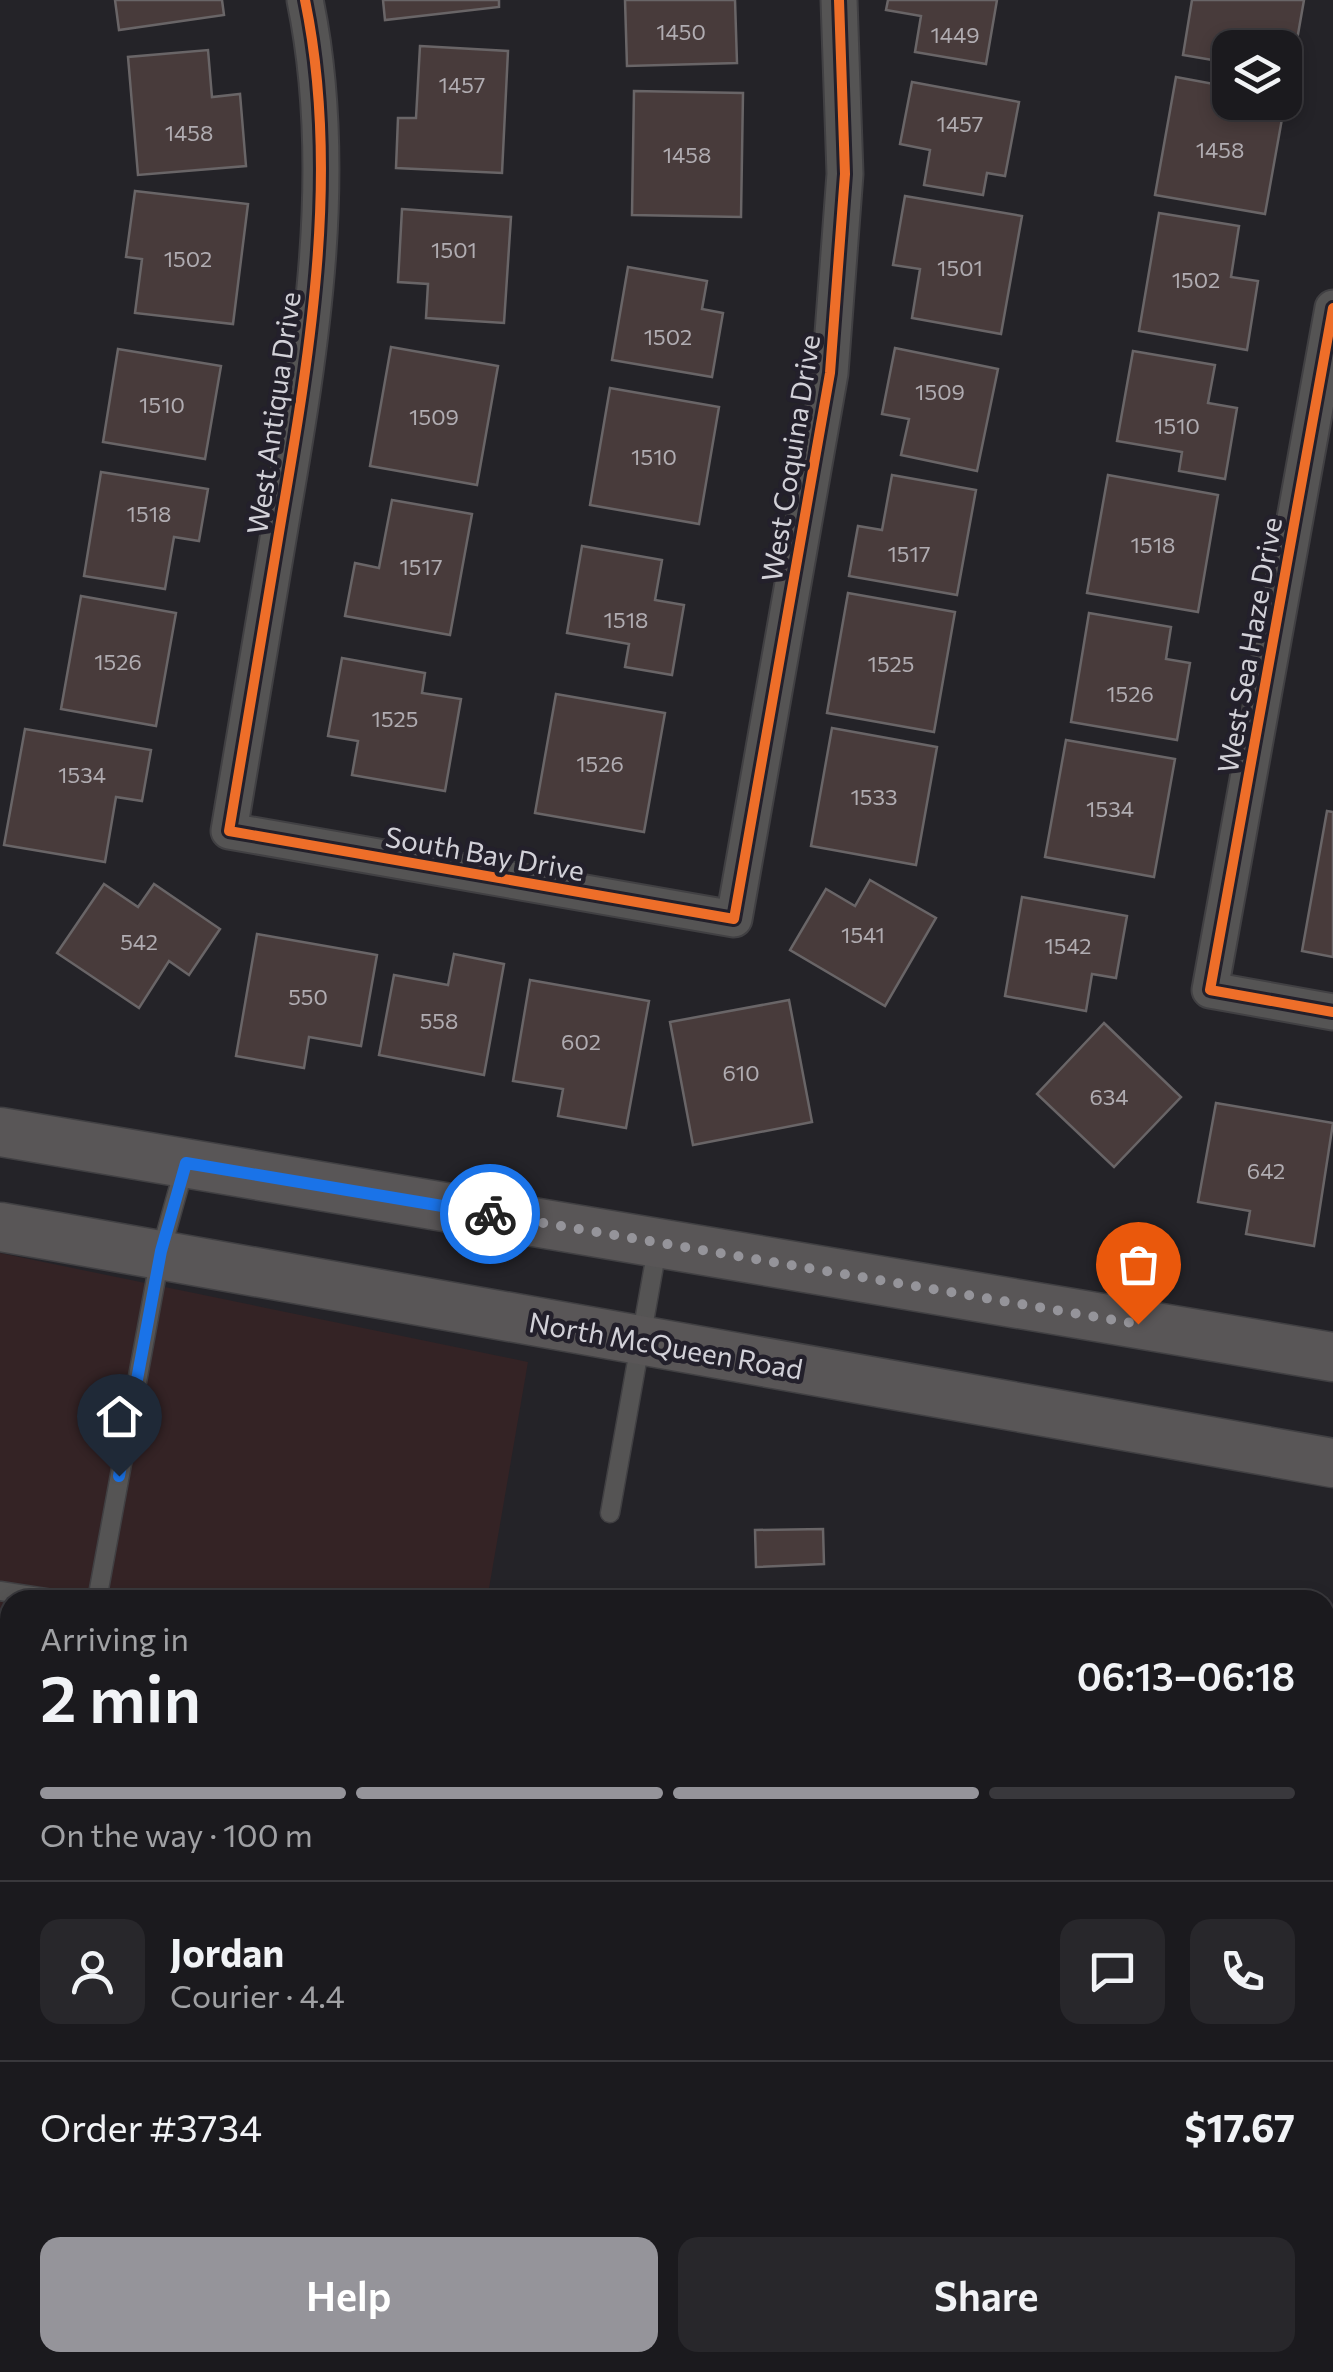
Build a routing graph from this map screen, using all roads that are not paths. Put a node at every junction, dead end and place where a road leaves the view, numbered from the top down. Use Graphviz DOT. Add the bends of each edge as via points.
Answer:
graph roads {
  1 [pos="305,0"];
  2 [pos="838,0"];
  3 [pos="1333,308"];
  4 [pos="229,831"];
  5 [pos="734,919"];
  6 [pos="1333,1012"];
  7 [pos="0,1132"];
  8 [pos="186,1163"];
  9 [pos="0,1227"];
  10 [pos="658,1243"];
  11 [pos="161,1251"];
  12 [pos="641,1342"];
  13 [pos="1333,1358"];
  14 [pos="1333,1463"];
  15 [pos="610,1512"];
  16 [pos="99,1590"];
  1 -- 4 [label="street, West Antiqua Drive" via="318,64 320,227 302,399"];
  2 -- 5 [label="street, West Coquina Drive" via="845,174 830,373"];
  3 -- 6 [label="street, West Sea Haze Drive" via="1210,990"];
  4 -- 5 [label="street, South Bay Drive"];
  7 -- 8 [label="main road"];
  8 -- 10 [label="main road"];
  8 -- 11 [label="lane"];
  9 -- 11 [label="main road, North McQueen Road"];
  10 -- 12 [label="lane"];
  10 -- 13 [label="main road"];
  11 -- 12 [label="main road, North McQueen Road"];
  11 -- 16 [label="lane"];
  12 -- 14 [label="main road, North McQueen Road"];
  12 -- 15 [label="lane"];
}
